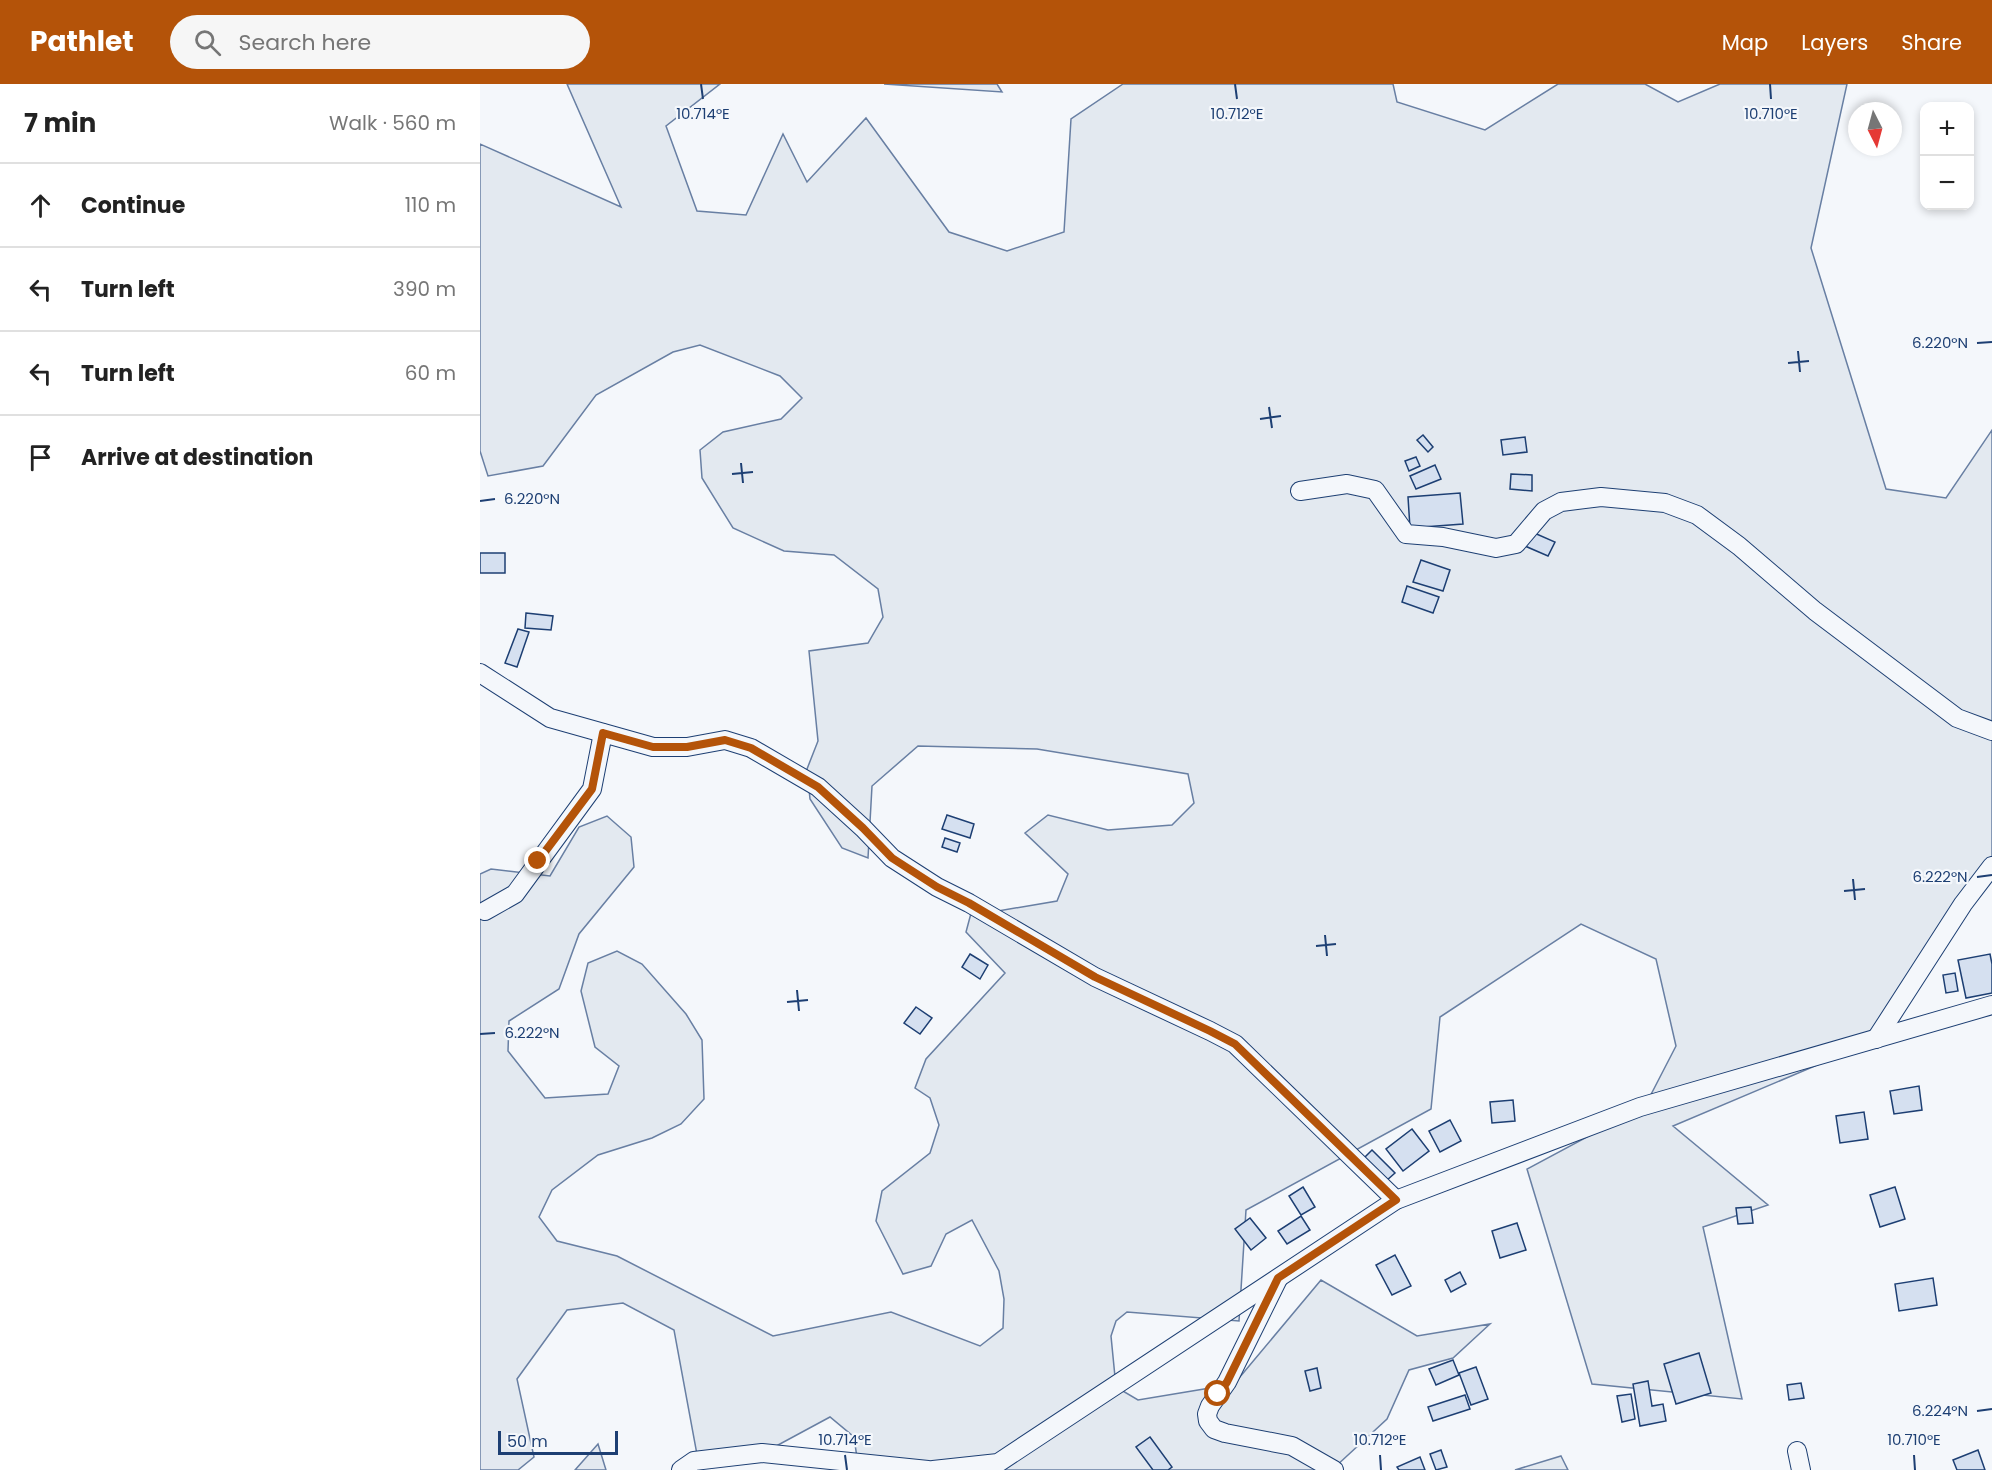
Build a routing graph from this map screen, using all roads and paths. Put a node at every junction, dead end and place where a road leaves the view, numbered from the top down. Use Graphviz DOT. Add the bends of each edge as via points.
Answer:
graph roads {
  1 [pos="1300,491"];
  2 [pos="480,673"];
  3 [pos="1992,731"];
  4 [pos="603,733"];
  5 [pos="1992,866"];
  6 [pos="485,911"];
  7 [pos="1992,1005"];
  8 [pos="1876,1039"];
  9 [pos="1396,1200"];
  10 [pos="1278,1278"];
  11 [pos="1797,1451"];
  12 [pos="681,1470"];
  13 [pos="928,1470"];
  14 [pos="933,1470"];
  15 [pos="1334,1470"];
  16 [pos="1801,1470"];
  1 -- 3 [label="street" via="1347,484 1375,490 1406,534 1496,548 1516,544 1544,511 1561,502 1602,497 1665,503 1697,515 1815,611 1957,718"];
  2 -- 4 [label="street" via="550,718"];
  4 -- 6 [label="street" via="592,789 515,894"];
  4 -- 9 [label="street" via="653,747 687,747 725,740 751,748 818,787 892,858 937,887 1095,977 1235,1044"];
  5 -- 8 [label="street"];
  7 -- 8 [label="street"];
  8 -- 9 [label="street" via="1640,1107"];
  9 -- 10 [label="street"];
  10 -- 14 [label="street" via="998,1463"];
  10 -- 15 [label="street" via="1227,1382 1210,1406 1208,1421 1214,1429 1292,1446"];
  11 -- 16 [label="street"];
  12 -- 13 [label="street" via="693,1461 762,1453"];
}
